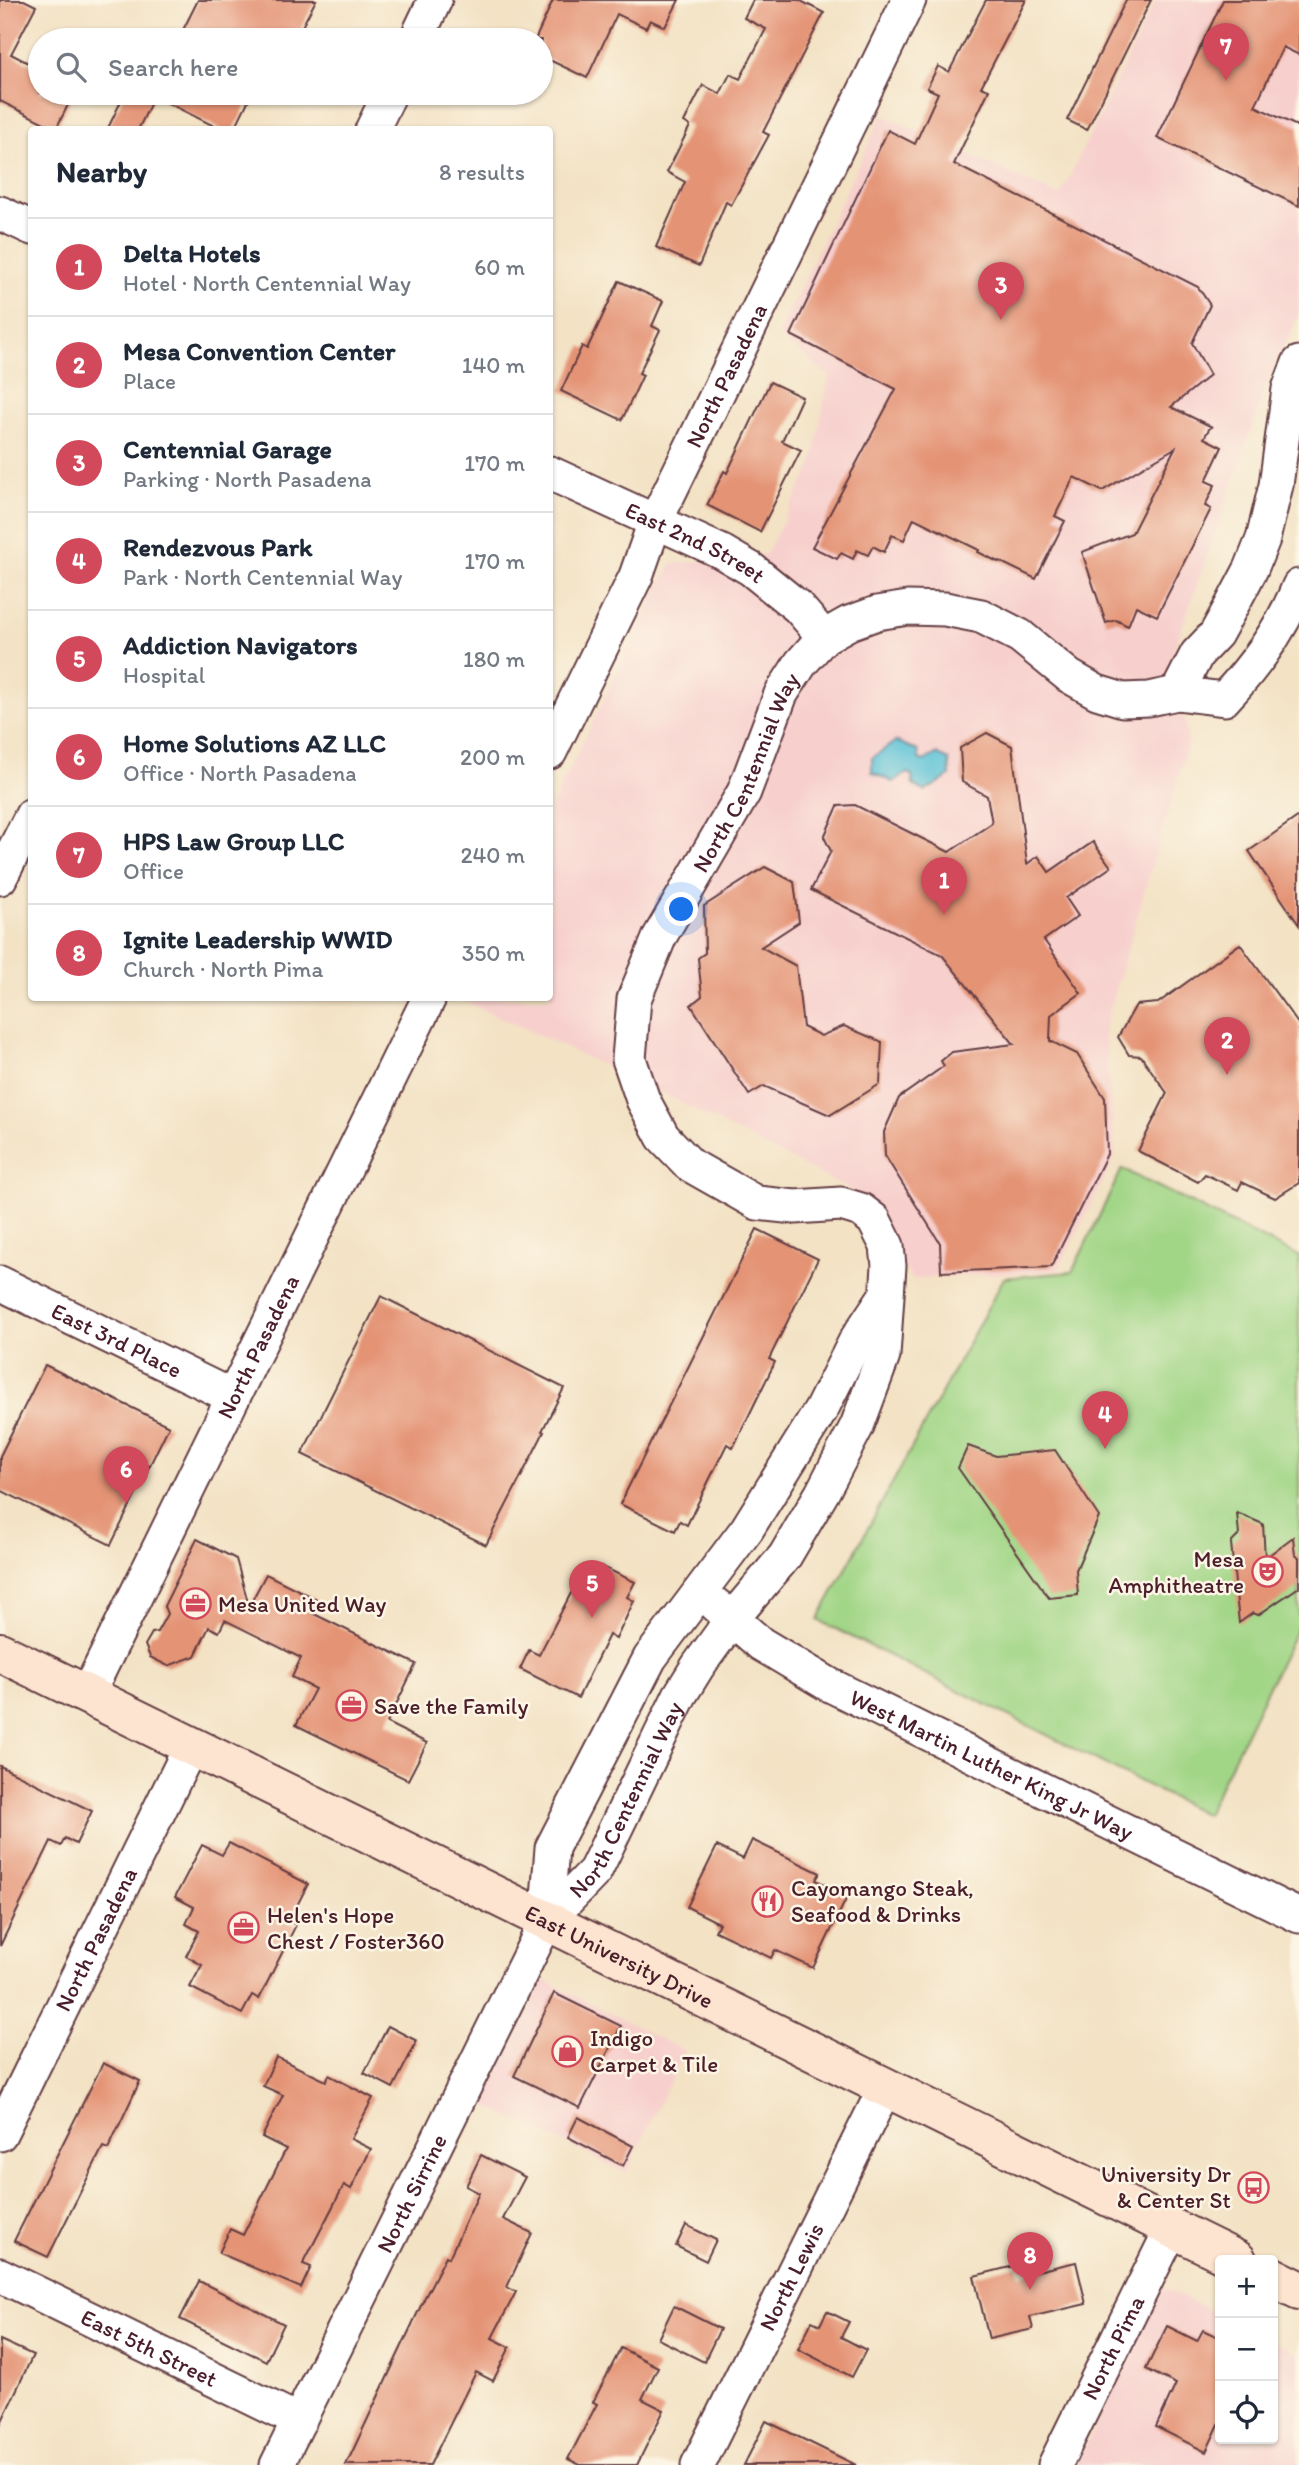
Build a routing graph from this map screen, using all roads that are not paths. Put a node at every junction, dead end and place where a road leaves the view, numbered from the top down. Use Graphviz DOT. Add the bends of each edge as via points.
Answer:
graph roads {
  1 [pos="435,0"];
  2 [pos="909,0"];
  3 [pos="422,28"];
  4 [pos="384,105"];
  5 [pos="374,126"];
  6 [pos="0,213"];
  7 [pos="28,226"];
  8 [pos="1299,363"];
  9 [pos="553,474"];
  10 [pos="655,522"];
  11 [pos="1299,586"];
  12 [pos="824,637"];
  13 [pos="1177,693"];
  14 [pos="553,746"];
  15 [pos="28,823"];
  16 [pos="0,878"];
  17 [pos="428,1001"];
  18 [pos="0,1283"];
  19 [pos="888,1292"];
  20 [pos="233,1397"];
  21 [pos="700,1592"];
  22 [pos="732,1619"];
  23 [pos="0,1653"];
  24 [pos="87,1695"];
  25 [pos="191,1746"];
  26 [pos="1299,1916"];
  27 [pos="547,1922"];
  28 [pos="885,2088"];
  29 [pos="0,2134"];
  30 [pos="1172,2228"];
  31 [pos="1227,2255"];
  32 [pos="0,2275"];
  33 [pos="1278,2280"];
  34 [pos="1299,2290"];
  35 [pos="299,2421"];
  36 [pos="277,2465"];
  37 [pos="698,2465"];
  38 [pos="1055,2465"];
  1 -- 3 [label="street"];
  2 -- 10 [label="street, North Pasadena"];
  4 -- 5 [label="street"];
  6 -- 7 [label="street"];
  8 -- 13 [label="street" via="1289,388 1276,485 1263,538 1216,634 1197,653"];
  9 -- 10 [label="street, East 2nd Street"];
  10 -- 12 [label="street, East 2nd Street" via="762,576"];
  10 -- 14 [label="street, North Pasadena" via="636,576"];
  11 -- 13 [label="street, North Centennial Way" via="1252,669 1224,699"];
  12 -- 13 [label="street, North Centennial Way" via="877,613 945,609 982,616 1020,636 1069,676 1097,692 1122,700"];
  12 -- 19 [label="street, North Centennial Way" via="781,694 737,805 660,936 634,999 629,1059 643,1100 663,1137 690,1165 757,1203 795,1207 841,1204 874,1220 887,1246"];
  15 -- 16 [label="street"];
  17 -- 20 [label="street, North Pasadena"];
  18 -- 20 [label="street, East 3rd Place"];
  19 -- 21 [label="street, North Centennial Way" via="856,1340 821,1410"];
  19 -- 22 [label="street, North Centennial Way" via="883,1356 857,1426 785,1556"];
  20 -- 24 [label="street, North Pasadena"];
  21 -- 22 [label="street, West Martin Luther King Jr Way"];
  21 -- 27 [label="street, North Centennial Way" via="649,1658 552,1848"];
  22 -- 26 [label="street, West Martin Luther King Jr Way" via="761,1644 828,1684"];
  22 -- 27 [label="street, North Centennial Way" via="680,1695 595,1871"];
  23 -- 24 [label="main road, East University Drive"];
  24 -- 25 [label="main road, East University Drive"];
  25 -- 27 [label="main road, East University Drive"];
  25 -- 29 [label="street, North Pasadena"];
  27 -- 28 [label="main road, East University Drive"];
  27 -- 35 [label="street, North Sirrine"];
  28 -- 30 [label="main road, East University Drive"];
  28 -- 37 [label="street, North Lewis"];
  30 -- 31 [label="main road, East University Drive"];
  30 -- 38 [label="street, North Pima"];
  32 -- 35 [label="street, East 5th Street"];
  33 -- 34 [label="main road"];
  35 -- 36 [label="street, North Sirrine"];
}
